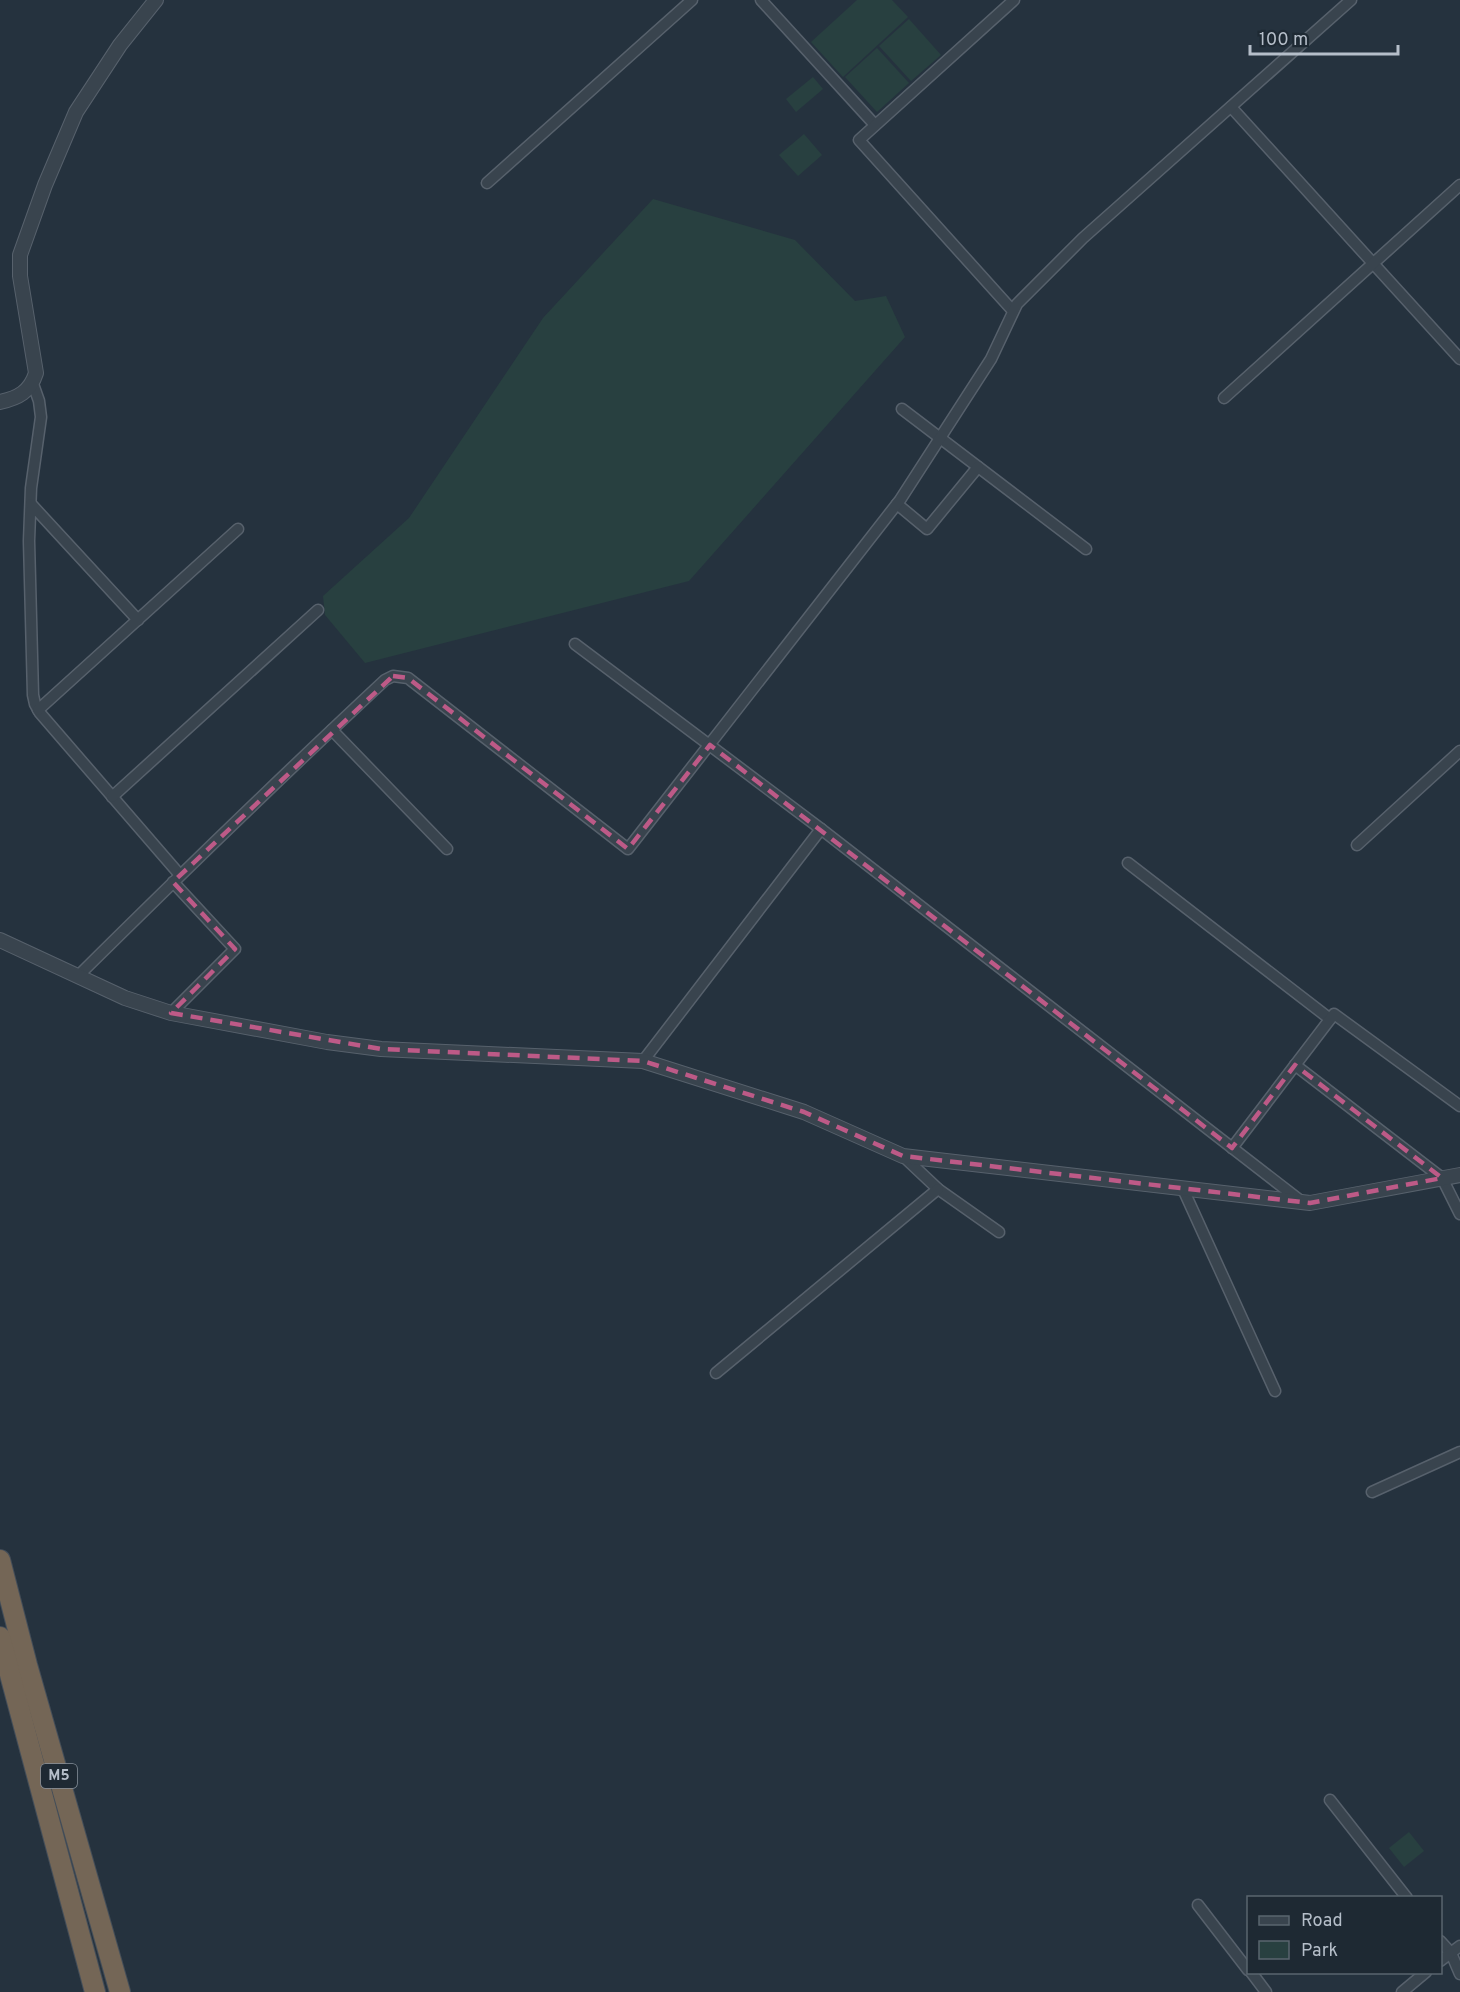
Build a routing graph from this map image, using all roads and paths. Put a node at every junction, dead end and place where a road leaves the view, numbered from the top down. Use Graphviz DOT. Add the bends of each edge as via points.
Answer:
graph roads {
  1 [pos="156,0"];
  2 [pos="693,0"];
  3 [pos="761,0"];
  4 [pos="1014,0"];
  5 [pos="1351,0"];
  6 [pos="1231,107"];
  7 [pos="875,125"];
  8 [pos="487,183"];
  9 [pos="1460,185"];
  10 [pos="1372,264"];
  11 [pos="1013,311"];
  12 [pos="1460,359"];
  13 [pos="33,384"];
  14 [pos="1224,399"];
  15 [pos="0,402"];
  16 [pos="902,409"];
  17 [pos="940,438"];
  18 [pos="978,467"];
  19 [pos="31,504"];
  20 [pos="897,504"];
  21 [pos="238,529"];
  22 [pos="1086,549"];
  23 [pos="318,610"];
  24 [pos="138,620"];
  25 [pos="575,644"];
  26 [pos="38,710"];
  27 [pos="332,730"];
  28 [pos="710,745"];
  29 [pos="1460,751"];
  30 [pos="112,797"];
  31 [pos="821,829"];
  32 [pos="1357,845"];
  33 [pos="447,849"];
  34 [pos="1128,863"];
  35 [pos="176,879"];
  36 [pos="0,940"];
  37 [pos="78,976"];
  38 [pos="171,1012"];
  39 [pos="1330,1019"];
  40 [pos="643,1061"];
  41 [pos="1295,1065"];
  42 [pos="1460,1106"];
  43 [pos="1233,1148"];
  44 [pos="903,1156"];
  45 [pos="1460,1175"];
  46 [pos="1442,1178"];
  47 [pos="938,1189"];
  48 [pos="1183,1189"];
  49 [pos="1302,1202"];
  50 [pos="1460,1214"];
  51 [pos="999,1232"];
  52 [pos="716,1373"];
  53 [pos="1275,1391"];
  54 [pos="1460,1452"];
  55 [pos="1372,1492"];
  56 [pos="0,1560"];
  57 [pos="0,1637"];
  58 [pos="1330,1800"];
  59 [pos="1405,1896"];
  60 [pos="1198,1905"];
  61 [pos="1442,1943"];
  62 [pos="1460,1946"];
  63 [pos="1450,1953"];
  64 [pos="1442,1959"];
  65 [pos="1247,1967"];
  66 [pos="1252,1974"];
  67 [pos="1424,1974"];
  68 [pos="1460,1974"];
  69 [pos="95,1992"];
  70 [pos="120,1992"];
  71 [pos="1266,1992"];
  72 [pos="1402,1992"];
  1 -- 13 [label="street" via="120,45 76,112 20,255 20,276 36,363"];
  2 -- 8 [label="street"];
  3 -- 7 [label="street"];
  4 -- 7 [label="street"];
  5 -- 6 [label="street"];
  6 -- 10 [label="street"];
  6 -- 11 [label="street" via="1083,238"];
  7 -- 11 [label="street" via="859,140"];
  9 -- 10 [label="street"];
  10 -- 12 [label="street"];
  10 -- 14 [label="street"];
  11 -- 17 [label="street" via="991,359"];
  13 -- 15 [label="street" via="20,396"];
  13 -- 19 [label="street" via="41,417"];
  16 -- 17 [label="street"];
  17 -- 18 [label="street"];
  17 -- 20 [label="street"];
  18 -- 20 [label="street" via="927,529"];
  18 -- 22 [label="street"];
  19 -- 24 [label="street"];
  19 -- 26 [label="street" via="33,695"];
  20 -- 28 [label="street"];
  21 -- 24 [label="street"];
  23 -- 30 [label="street"];
  24 -- 26 [label="street"];
  25 -- 28 [label="street"];
  26 -- 30 [label="street"];
  27 -- 28 [label="street" via="385,680 393,676 408,678 628,849"];
  27 -- 33 [label="street"];
  27 -- 35 [label="street"];
  28 -- 31 [label="street"];
  29 -- 32 [label="street"];
  30 -- 35 [label="street"];
  31 -- 40 [label="street"];
  31 -- 43 [label="street"];
  34 -- 39 [label="street"];
  35 -- 37 [label="street"];
  35 -- 38 [label="street" via="235,949"];
  36 -- 37 [label="street"];
  37 -- 38 [label="street" via="125,998"];
  38 -- 40 [label="street" via="381,1049"];
  39 -- 41 [label="street"];
  39 -- 42 [label="street" via="1334,1014"];
  40 -- 44 [label="street" via="804,1112"];
  41 -- 43 [label="street"];
  41 -- 46 [label="street"];
  43 -- 49 [label="street"];
  44 -- 47 [label="street"];
  44 -- 48 [label="street"];
  45 -- 46 [label="street"];
  46 -- 49 [label="street"];
  46 -- 50 [label="street"];
  47 -- 51 [label="street"];
  47 -- 52 [label="street"];
  48 -- 49 [label="street"];
  48 -- 53 [label="street"];
  54 -- 55 [label="street"];
  56 -- 70 [label="highway, M5"];
  57 -- 69 [label="highway, M5"];
  58 -- 59 [label="street"];
  60 -- 65 [label="street"];
  61 -- 63 [label="street"];
  62 -- 63 [label="street"];
  63 -- 64 [label="street"];
  63 -- 68 [label="street"];
  66 -- 71 [label="street"];
  67 -- 72 [label="street"];
}
